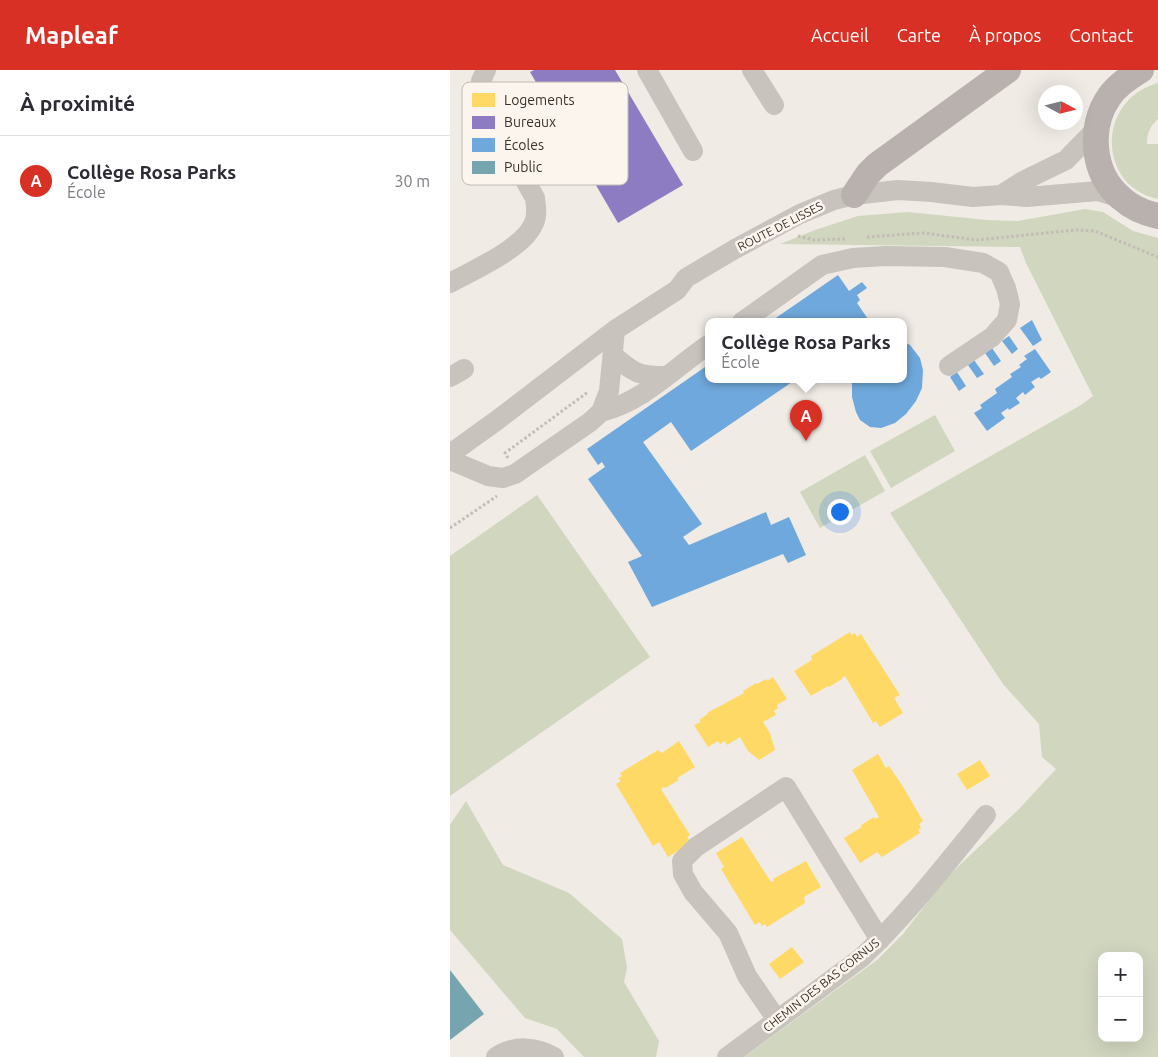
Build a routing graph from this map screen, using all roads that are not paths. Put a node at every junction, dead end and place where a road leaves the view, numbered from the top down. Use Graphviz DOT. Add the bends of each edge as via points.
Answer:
graph roads {
  1 [pos="486,70"];
  2 [pos="646,70"];
  3 [pos="752,70"];
  4 [pos="1008,70"];
  5 [pos="1130,74"];
  6 [pos="481,82"];
  7 [pos="774,105"];
  8 [pos="1096,129"];
  9 [pos="693,150"];
  10 [pos="528,185"];
  11 [pos="854,195"];
  12 [pos="1000,195"];
  13 [pos="1120,198"];
  14 [pos="1158,216"];
  15 [pos="686,278"];
  16 [pos="450,283"];
  17 [pos="748,318"];
  18 [pos="615,330"];
  19 [pos="705,347"];
  20 [pos="614,356"];
  21 [pos="949,366"];
  22 [pos="667,376"];
  23 [pos="601,412"];
  24 [pos="450,439"];
  25 [pos="450,454"];
  26 [pos="450,460"];
  27 [pos="986,816"];
  28 [pos="880,940"];
  29 [pos="777,1020"];
  30 [pos="496,1057"];
  31 [pos="554,1057"];
  32 [pos="727,1057"];
  1 -- 6 [label="street"];
  2 -- 9 [label="street"];
  3 -- 7 [label="street"];
  4 -- 11 [label="main road" via="877,166"];
  5 -- 8 [label="main road" via="1104,104"];
  8 -- 12 [label="street" via="1066,160"];
  8 -- 13 [label="main road" via="1096,154 1105,178"];
  10 -- 16 [label="street" via="535,198 537,212 533,226 518,244"];
  11 -- 12 [label="street, ROUTE DE LISSES" via="898,190 974,197"];
  11 -- 15 [label="street, ROUTE DE LISSES" via="800,214"];
  12 -- 13 [label="street, ROUTE DE LISSES" via="1027,197 1098,191"];
  13 -- 14 [label="main road" via="1141,212"];
  15 -- 18 [label="street, ROUTE DE LISSES" via="676,290"];
  15 -- 24 [label="street, ROUTE DE LISSES" via="672,280 614,316"];
  17 -- 21 [label="street" via="822,264 886,256 945,257 983,263 999,272 1006,288 1010,304 1007,320 992,337"];
  18 -- 20 [label="street"];
  18 -- 25 [label="street, ROUTE DE LISSES"];
  19 -- 22 [label="street"];
  20 -- 22 [label="street" via="636,374"];
  20 -- 23 [label="street" via="609,391"];
  22 -- 23 [label="street" via="644,393"];
  23 -- 26 [label="street" via="516,474 502,478 488,476"];
  27 -- 28 [label="street, CHEMIN DES BAS CORNUS"];
  28 -- 29 [label="street, CHEMIN DES BAS CORNUS" via="861,958"];
  28 -- 29 [label="street" via="786,787 696,847 682,861 683,874 700,907 728,933 735,958"];
  29 -- 32 [label="street, CHEMIN DES BAS CORNUS"];
  30 -- 31 [label="street" via="507,1051 530,1048"];
}
